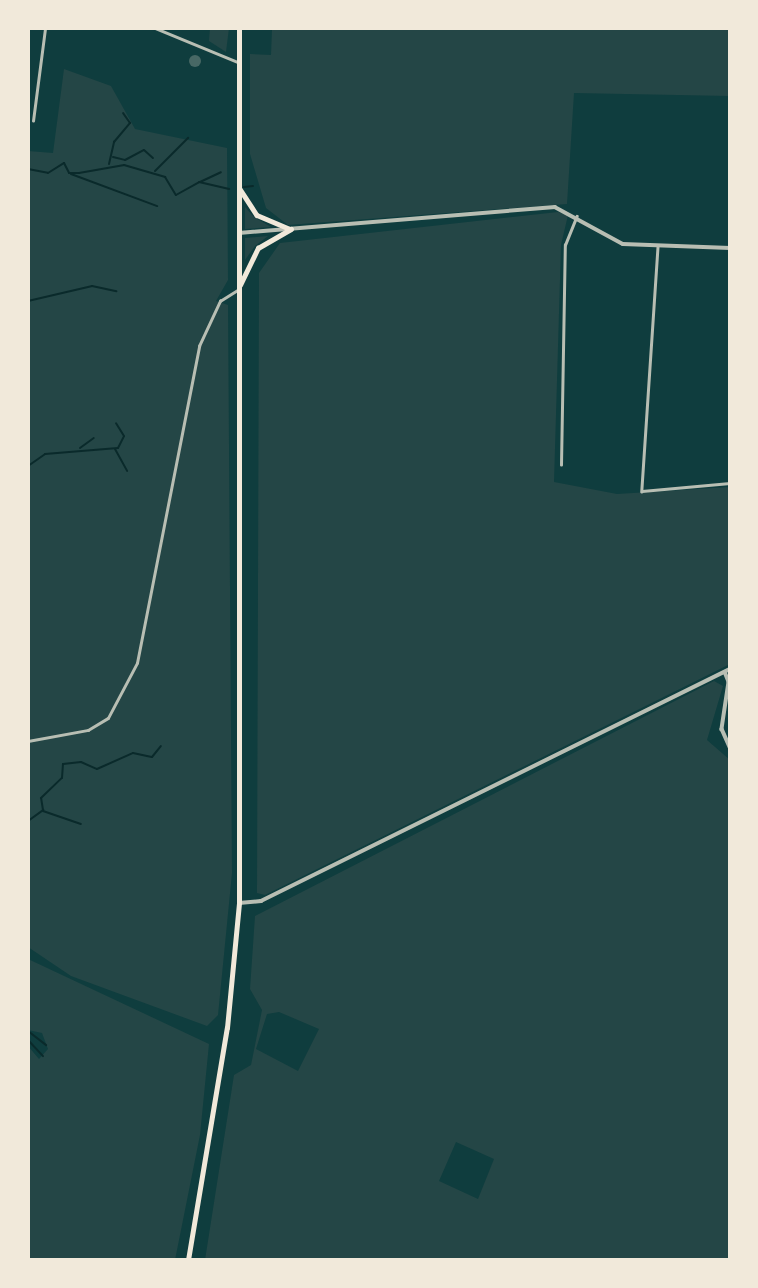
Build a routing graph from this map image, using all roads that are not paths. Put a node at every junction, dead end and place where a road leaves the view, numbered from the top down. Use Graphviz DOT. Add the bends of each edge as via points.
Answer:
graph roads {
  1 [pos="45,28"];
  2 [pos="155,28"];
  3 [pos="239,28"];
  4 [pos="239,62"];
  5 [pos="33,121"];
  6 [pos="239,183"];
  7 [pos="577,216"];
  8 [pos="291,229"];
  9 [pos="239,233"];
  10 [pos="658,247"];
  11 [pos="730,248"];
  12 [pos="239,289"];
  13 [pos="561,465"];
  14 [pos="730,483"];
  15 [pos="730,669"];
  16 [pos="724,672"];
  17 [pos="28,741"];
  18 [pos="730,747"];
  19 [pos="239,902"];
  20 [pos="188,1260"];
  1 -- 5 [label="street"];
  2 -- 4 [label="street"];
  3 -- 4 [label="main road"];
  4 -- 6 [label="main road"];
  6 -- 8 [label="main road" via="257,215"];
  6 -- 9 [label="main road"];
  7 -- 8 [label="street" via="547,207"];
  7 -- 10 [label="street" via="611,240"];
  7 -- 13 [label="street" via="565,245"];
  8 -- 9 [label="street"];
  8 -- 12 [label="main road" via="258,248"];
  9 -- 12 [label="main road"];
  10 -- 11 [label="street"];
  10 -- 14 [label="street" via="642,491"];
  12 -- 17 [label="street" via="220,301 199,346 137,663 108,718 88,730"];
  12 -- 19 [label="main road"];
  15 -- 16 [label="street"];
  16 -- 18 [label="street" via="729,682 722,729"];
  16 -- 19 [label="street" via="285,890"];
  19 -- 20 [label="main road" via="227,1028"];
}
